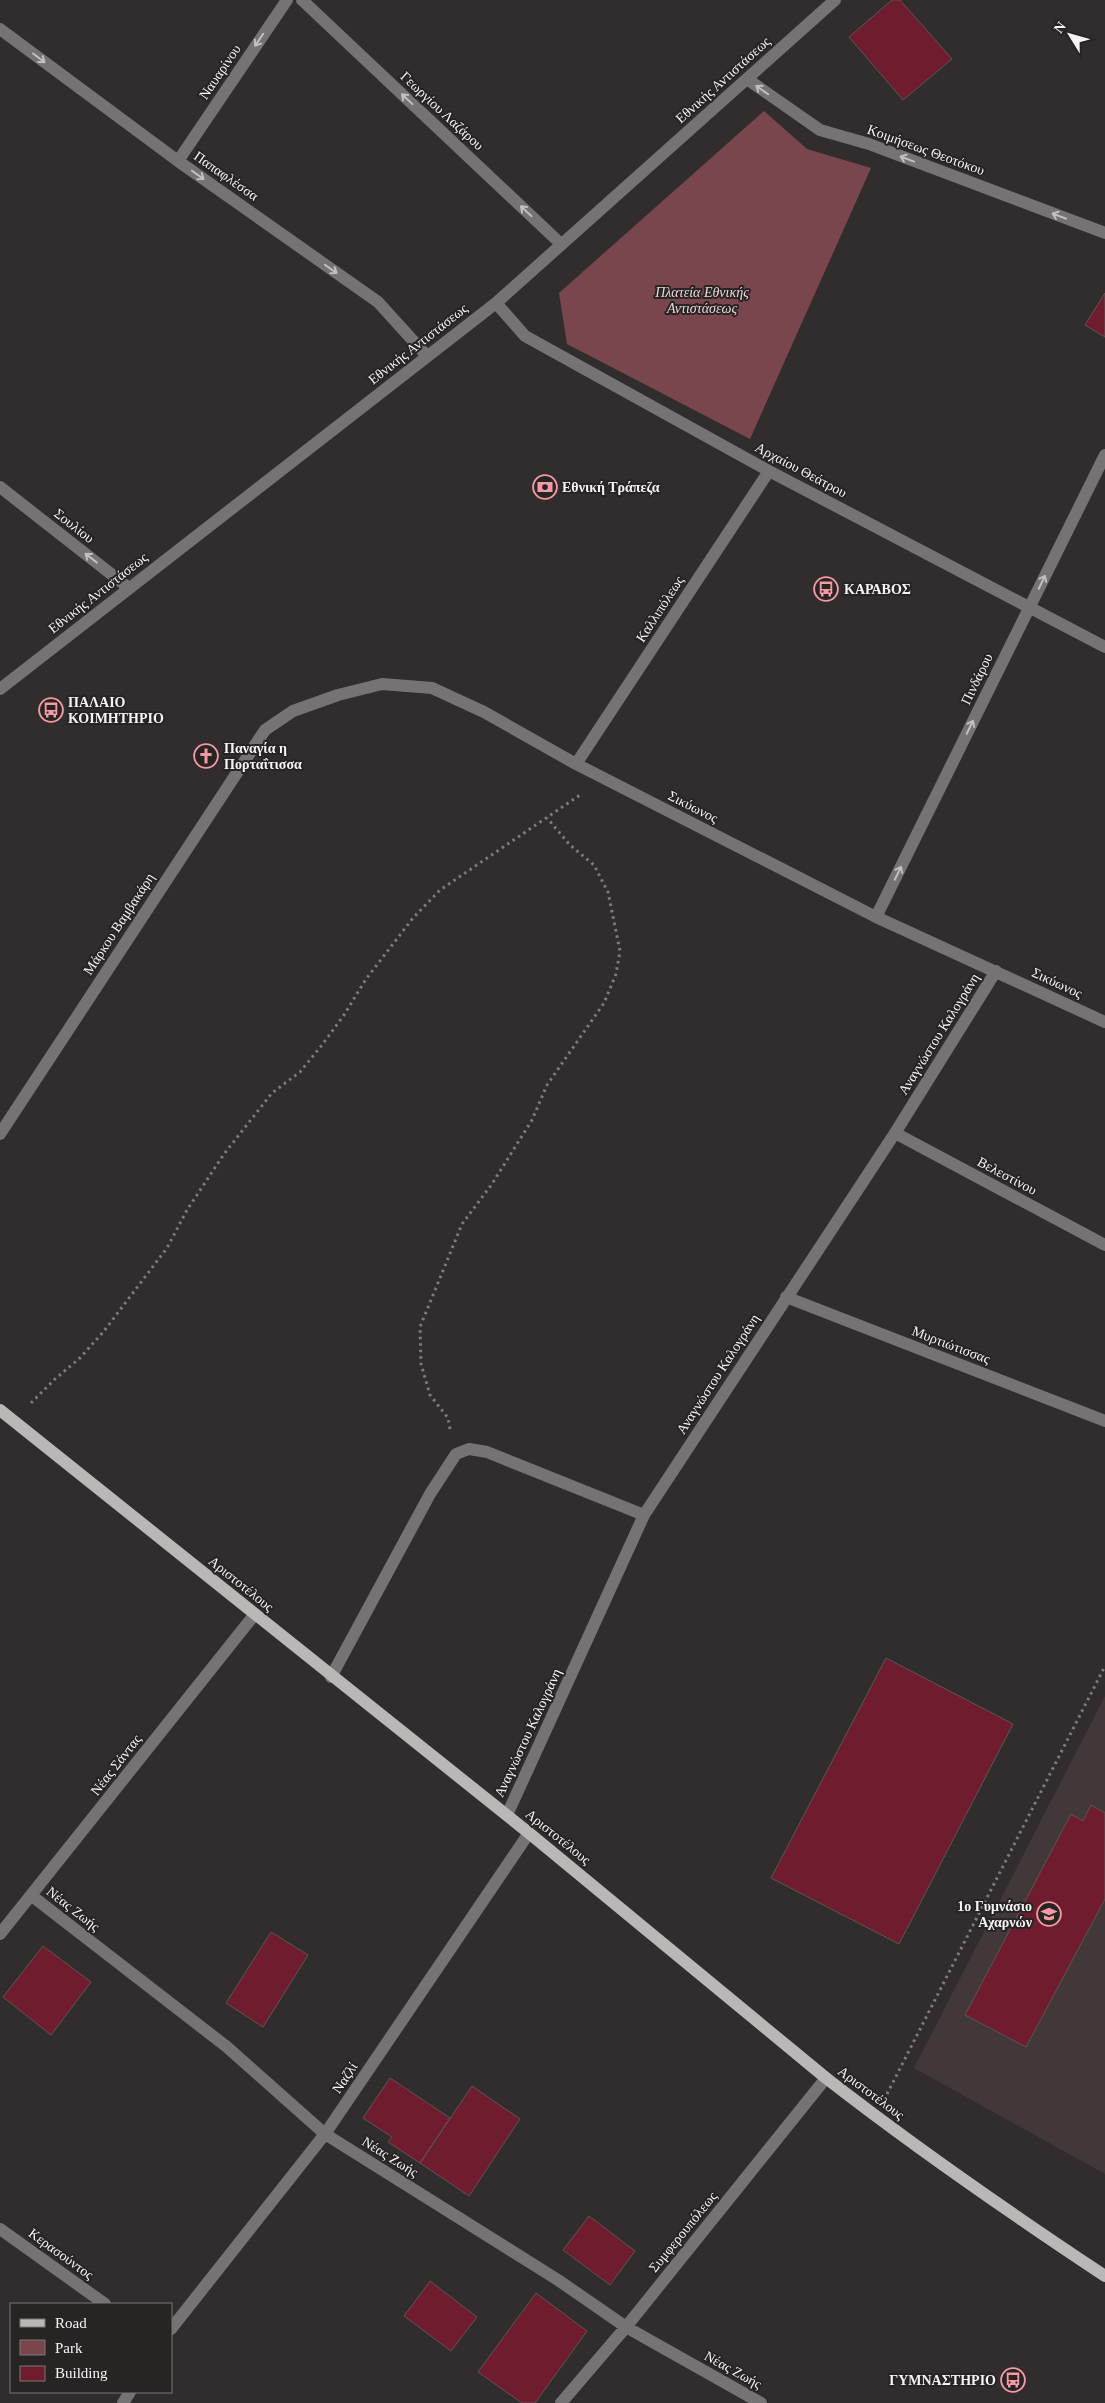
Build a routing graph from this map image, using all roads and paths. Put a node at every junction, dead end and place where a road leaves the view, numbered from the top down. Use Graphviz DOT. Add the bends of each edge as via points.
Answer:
graph roads {
  1 [pos="287,0"];
  2 [pos="302,0"];
  3 [pos="834,0"];
  4 [pos="0,29"];
  5 [pos="747,78"];
  6 [pos="178,161"];
  7 [pos="1105,233"];
  8 [pos="561,244"];
  9 [pos="496,303"];
  10 [pos="427,356"];
  11 [pos="1105,455"];
  12 [pos="769,471"];
  13 [pos="0,487"];
  14 [pos="129,588"];
  15 [pos="1030,607"];
  16 [pos="1105,647"];
  17 [pos="0,689"];
  18 [pos="265,730"];
  19 [pos="576,764"];
  20 [pos="602,777"];
  21 [pos="547,818"];
  22 [pos="876,917"];
  23 [pos="996,971"];
  24 [pos="1105,1022"];
  25 [pos="896,1133"];
  26 [pos="0,1134"];
  27 [pos="1105,1245"];
  28 [pos="786,1296"];
  29 [pos="0,1410"];
  30 [pos="13,1420"];
  31 [pos="1105,1421"];
  32 [pos="456,1454"];
  33 [pos="644,1515"];
  34 [pos="255,1614"];
  35 [pos="1105,1666"];
  36 [pos="332,1676"];
  37 [pos="507,1816"];
  38 [pos="529,1833"];
  39 [pos="32,1896"];
  40 [pos="1,1930"];
  41 [pos="826,2078"];
  42 [pos="876,2117"];
  43 [pos="325,2134"];
  44 [pos="0,2229"];
  45 [pos="1105,2276"];
  46 [pos="104,2303"];
  47 [pos="626,2327"];
  48 [pos="172,2328"];
  49 [pos="561,2403"];
  50 [pos="761,2403"];
  1 -- 6 [label="street, Ναυαρίνου, one-way"];
  8 -- 2 [label="street, Γεωργίου Λαζάρου, one-way"];
  3 -- 5 [label="street, Εθνικής Αντιστάσεως"];
  4 -- 6 [label="street, Παπαφλέσσα, one-way"];
  7 -- 5 [label="street, Κοιμήσεως Θεοτόκου, one-way" via="870,144 820,130"];
  5 -- 8 [label="street, Εθνικής Αντιστάσεως"];
  6 -- 10 [label="street, Παπαφλέσσα, one-way" via="378,302"];
  8 -- 9 [label="street, Εθνικής Αντιστάσεως"];
  9 -- 10 [label="street, Εθνικής Αντιστάσεως"];
  9 -- 12 [label="street, Αρχαίου Θεάτρου" via="525,336"];
  10 -- 14 [label="street, Εθνικής Αντιστάσεως"];
  15 -- 11 [label="street, Πινδάρου, one-way"];
  12 -- 15 [label="street, Αρχαίου Θεάτρου"];
  12 -- 19 [label="street, Καλλιπόλεως"];
  14 -- 13 [label="street, Σουλίου, one-way"];
  14 -- 17 [label="street, Εθνικής Αντιστάσεως"];
  15 -- 16 [label="street, Αρχαίου Θεάτρου"];
  22 -- 15 [label="street, Πινδάρου, one-way"];
  18 -- 19 [label="street, Σικύωνος" via="293,711 338,695 382,684 432,688 484,712"];
  18 -- 26 [label="street, Μάρκου Βαμβακάρη"];
  19 -- 20 [label="street, Σικύωνος"];
  20 -- 21 [label="path"];
  20 -- 22 [label="street, Σικύωνος"];
  21 -- 30 [label="path" via="440,890 413,918 366,979 322,1045 300,1072 272,1093 224,1154 187,1210 167,1248 104,1331 80,1358"];
  21 -- 32 [label="path" via="570,845 594,865 608,892 620,951 616,974 604,1004 547,1085 532,1120 492,1184 462,1224 420,1327 421,1364 430,1395 448,1418"];
  22 -- 23 [label="street, Σικύωνος"];
  23 -- 24 [label="street, Σικύωνος"];
  23 -- 25 [label="street, Αναγνώστου Καλογράνη"];
  25 -- 27 [label="street, Βελεστίνου"];
  25 -- 28 [label="street, Αναγνώστου Καλογράνη"];
  28 -- 31 [label="street, Μυρτιώτισσας"];
  28 -- 33 [label="street, Αναγνώστου Καλογράνη"];
  29 -- 30 [label="main road, Αριστοτέλους"];
  30 -- 34 [label="main road, Αριστοτέλους"];
  32 -- 33 [label="street" via="469,1449 487,1452"];
  32 -- 36 [label="street" via="430,1494"];
  33 -- 37 [label="street, Αναγνώστου Καλογράνη"];
  34 -- 36 [label="main road, Αριστοτέλους"];
  34 -- 39 [label="street, Νέας Σάντας"];
  35 -- 42 [label="path"];
  36 -- 37 [label="main road, Αριστοτέλους"];
  37 -- 38 [label="main road, Αριστοτέλους"];
  38 -- 41 [label="main road, Αριστοτέλους"];
  38 -- 43 [label="street, Ναζλί"];
  39 -- 40 [label="street, Νέας Σάντας"];
  39 -- 43 [label="street, Νέας Ζωής" via="227,2047"];
  41 -- 42 [label="main road, Αριστοτέλους"];
  41 -- 47 [label="street, Συμφερουπόλεως"];
  42 -- 45 [label="main road, Αριστοτέλους"];
  43 -- 47 [label="street, Νέας Ζωής" via="558,2280"];
  43 -- 48 [label="street, Ναζλί"];
  44 -- 46 [label="street, Κερασούντος"];
  47 -- 49 [label="street, Συμφερουπόλεως"];
  47 -- 50 [label="street, Νέας Ζωής"];
}
